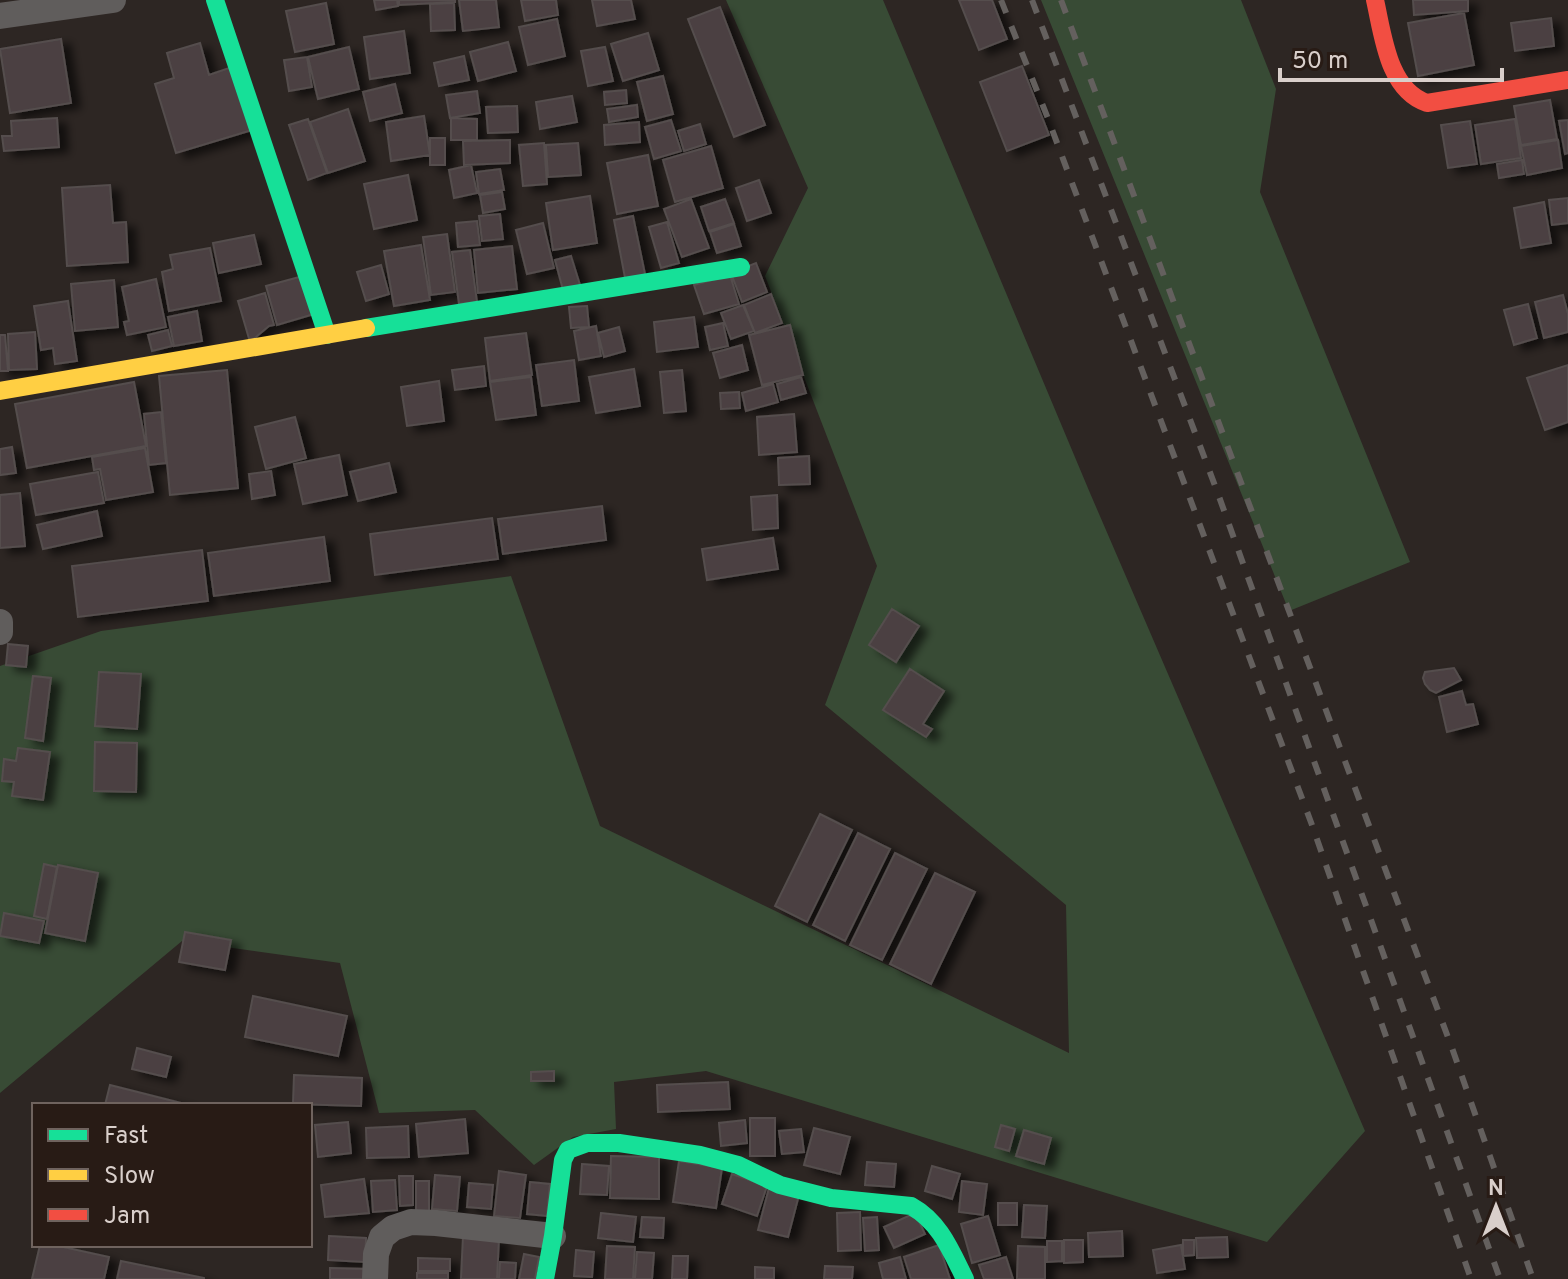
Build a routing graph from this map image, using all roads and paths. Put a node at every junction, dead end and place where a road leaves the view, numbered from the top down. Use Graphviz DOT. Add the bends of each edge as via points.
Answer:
graph roads {
  1 [pos="113,0"];
  2 [pos="215,0"];
  3 [pos="1375,0"];
  4 [pos="0,16"];
  5 [pos="1568,80"];
  6 [pos="741,267"];
  7 [pos="327,335"];
  8 [pos="0,391"];
  9 [pos="0,622"];
  10 [pos="0,632"];
  11 [pos="553,1236"];
  12 [pos="375,1279"];
  13 [pos="545,1279"];
  14 [pos="965,1279"];
  1 -- 4 [label="street"];
  2 -- 7 [label="street"];
  3 -- 5 [label="street" via="1389,55 1412,98 1427,103"];
  6 -- 7 [label="street"];
  7 -- 8 [label="street"];
  9 -- 10 [label="street"];
  11 -- 12 [label="street" via="411,1222 382,1237"];
  11 -- 13 [label="street"];
  11 -- 14 [label="street" via="568,1150 587,1143 619,1143 700,1155 831,1198 911,1206 931,1218"];
}
